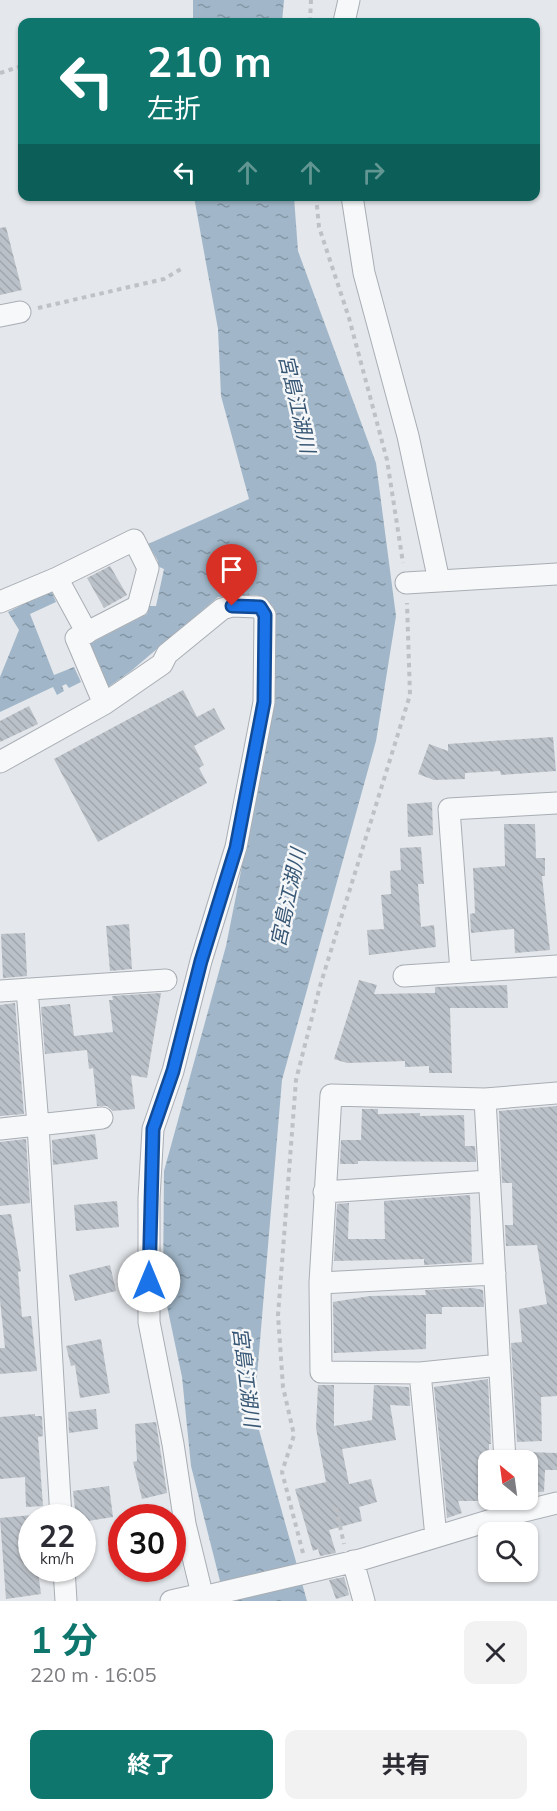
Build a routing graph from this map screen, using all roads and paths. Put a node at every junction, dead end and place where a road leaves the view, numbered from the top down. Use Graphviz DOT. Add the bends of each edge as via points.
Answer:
graph roads {
  1 [pos="311,0"];
  2 [pos="349,0"];
  3 [pos="310,18"];
  4 [pos="344,18"];
  5 [pos="18,67"];
  6 [pos="0,73"];
  7 [pos="316,201"];
  8 [pos="353,201"];
  9 [pos="181,269"];
  10 [pos="10,314"];
  11 [pos="557,574"];
  12 [pos="57,578"];
  13 [pos="439,581"];
  14 [pos="406,583"];
  15 [pos="0,602"];
  16 [pos="87,633"];
  17 [pos="104,704"];
  18 [pos="0,762"];
  19 [pos="557,803"];
  20 [pos="557,966"];
  21 [pos="461,972"];
  22 [pos="404,976"];
  23 [pos="166,980"];
  24 [pos="27,989"];
  25 [pos="0,991"];
  26 [pos="557,1093"];
  27 [pos="485,1099"];
  28 [pos="102,1118"];
  29 [pos="38,1125"];
  30 [pos="0,1129"];
  31 [pos="489,1181"];
  32 [pos="324,1192"];
  33 [pos="495,1274"];
  34 [pos="320,1283"];
  35 [pos="500,1365"];
  36 [pos="420,1373"];
  37 [pos="504,1450"];
  38 [pos="557,1503"];
  39 [pos="60,1504"];
  40 [pos="538,1505"];
  41 [pos="336,1508"];
  42 [pos="501,1510"];
  43 [pos="436,1537"];
  44 [pos="347,1562"];
  45 [pos="65,1582"];
  46 [pos="209,1596"];
  47 [pos="66,1601"];
  48 [pos="171,1601"];
  49 [pos="364,1601"];
  1 -- 3 [label="path"];
  2 -- 4 [label="street"];
  5 -- 6 [label="path"];
  7 -- 14 [label="path" via="319,227 349,318 387,460"];
  8 -- 13 [label="street" via="364,273 408,436"];
  9 -- 10 [label="path" via="164,279"];
  11 -- 13 [label="street"];
  12 -- 15 [label="street"];
  12 -- 16 [label="street"];
  12 -- 16 [label="street" via="134,540 148,568 138,606"];
  13 -- 14 [label="street"];
  16 -- 17 [label="street" via="76,638"];
  17 -- 18 [label="street"];
  17 -- 46 [label="street" via="162,664 167,654 222,609 263,610 264,702 236,848 153,1129 149,1198 149,1322 185,1524"];
  19 -- 21 [label="street" via="449,809"];
  20 -- 21 [label="street"];
  21 -- 22 [label="street"];
  23 -- 24 [label="street"];
  24 -- 25 [label="street"];
  24 -- 29 [label="street"];
  26 -- 27 [label="street"];
  27 -- 31 [label="street"];
  27 -- 32 [label="street" via="331,1095"];
  28 -- 29 [label="street"];
  29 -- 30 [label="street"];
  29 -- 39 [label="street"];
  31 -- 32 [label="street"];
  31 -- 33 [label="street"];
  32 -- 34 [label="street"];
  33 -- 34 [label="street"];
  33 -- 35 [label="street"];
  34 -- 36 [label="street" via="321,1372"];
  35 -- 36 [label="street"];
  35 -- 37 [label="street"];
  36 -- 43 [label="street"];
  38 -- 40 [label="street"];
  41 -- 44 [label="path"];
  42 -- 43 [label="street"];
  43 -- 44 [label="street"];
  44 -- 46 [label="street"];
  44 -- 49 [label="street"];
  45 -- 47 [label="street"];
  46 -- 48 [label="street"];
}
